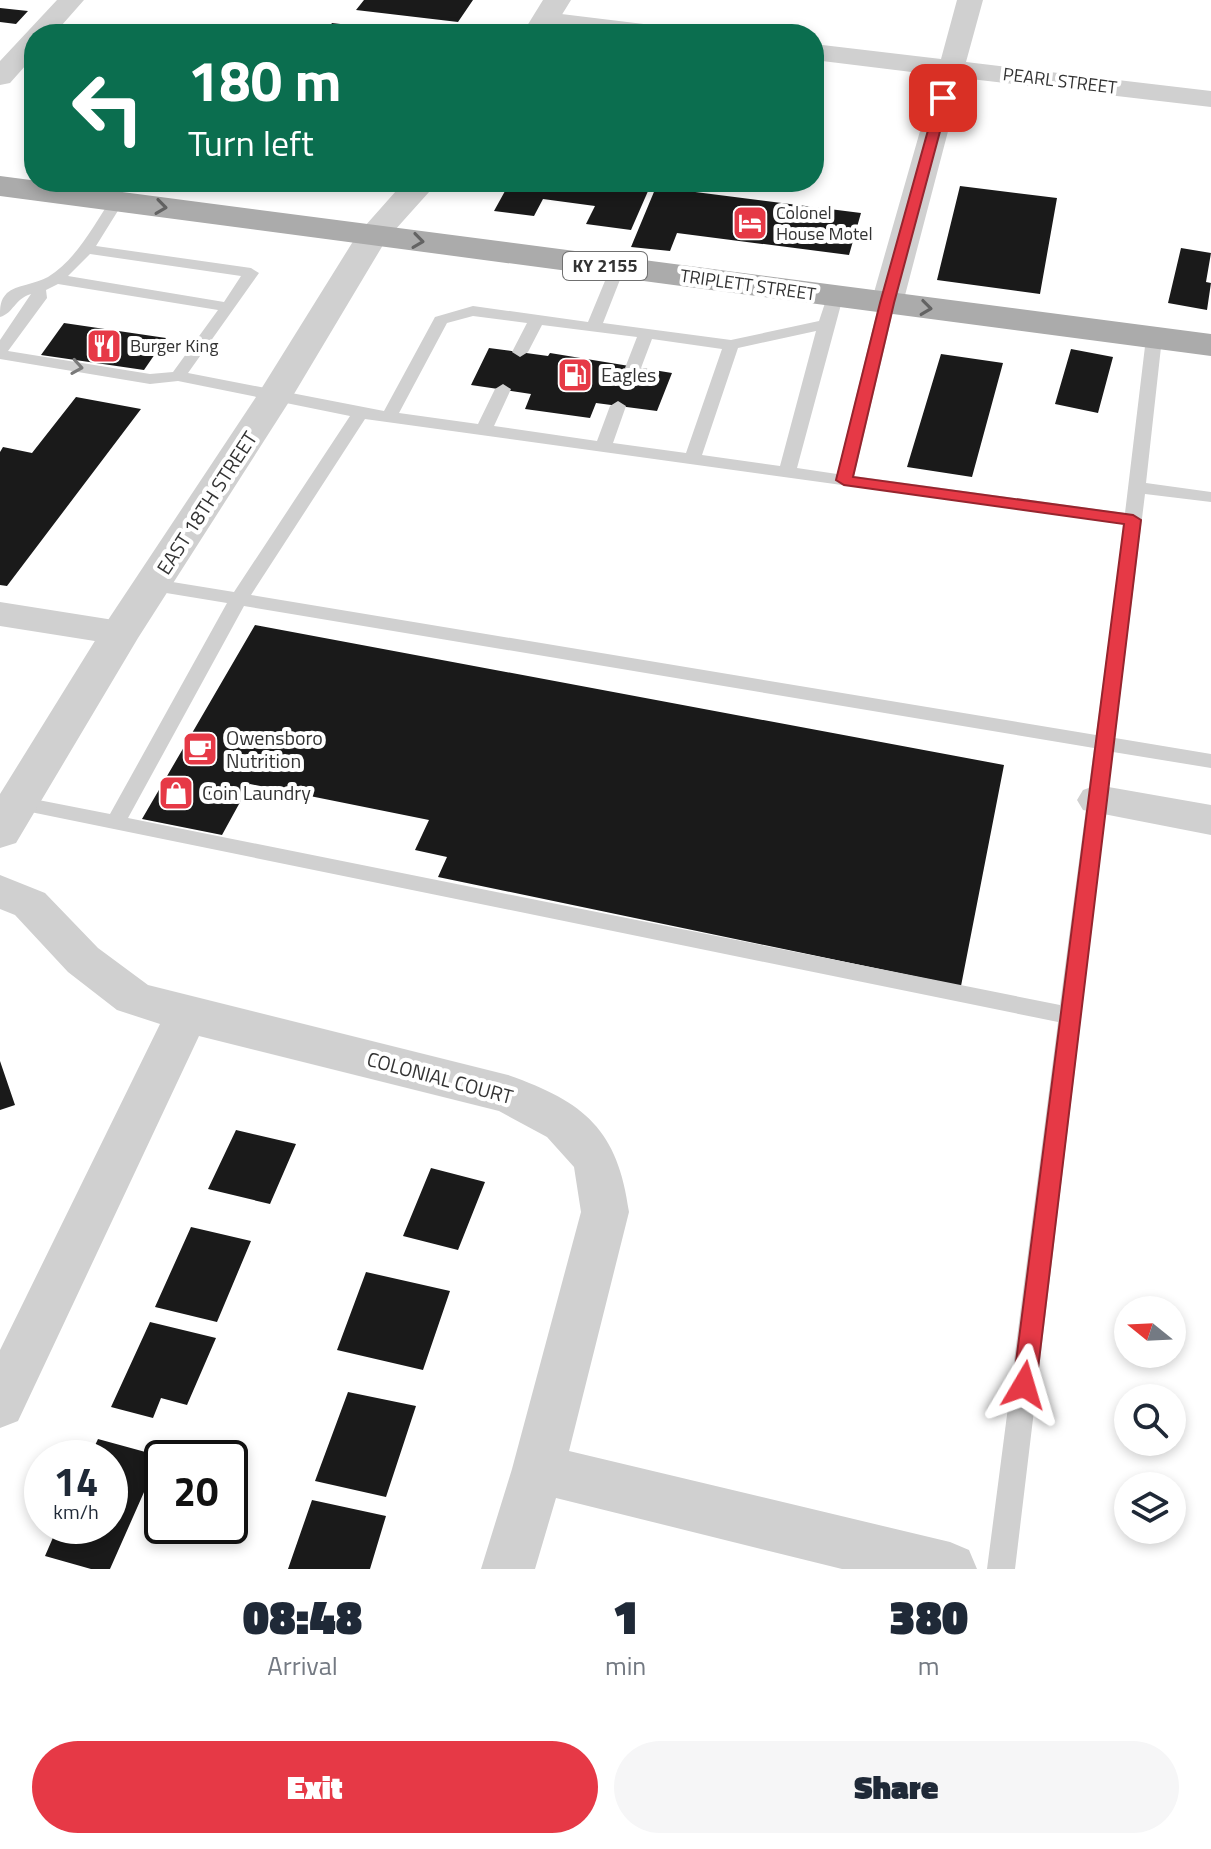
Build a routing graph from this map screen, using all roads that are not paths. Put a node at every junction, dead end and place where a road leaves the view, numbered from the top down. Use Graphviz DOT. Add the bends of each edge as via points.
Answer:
graph roads {
  1 [pos="71,0"];
  2 [pos="970,0"];
  3 [pos="546,18"];
  4 [pos="49,24"];
  5 [pos="589,24"];
  6 [pos="24,51"];
  7 [pos="824,53"];
  8 [pos="951,69"];
  9 [pos="0,77"];
  10 [pos="1211,99"];
  11 [pos="0,186"];
  12 [pos="24,189"];
  13 [pos="47,192"];
  14 [pos="413,192"];
  15 [pos="117,201"];
  16 [pos="373,235"];
  17 [pos="87,249"];
  18 [pos="617,267"];
  19 [pos="56,279"];
  20 [pos="38,288"];
  21 [pos="887,303"];
  22 [pos="228,307"];
  23 [pos="830,310"];
  24 [pos="0,312"];
  25 [pos="537,319"];
  26 [pos="594,327"];
  27 [pos="646,334"];
  28 [pos="1154,338"];
  29 [pos="731,345"];
  30 [pos="1211,345"];
  31 [pos="0,352"];
  32 [pos="520,352"];
  33 [pos="633,368"];
  34 [pos="178,376"];
  35 [pos="503,389"];
  36 [pos="276,394"];
  37 [pos="618,406"];
  38 [pos="360,413"];
  39 [pos="389,417"];
  40 [pos="484,430"];
  41 [pos="603,446"];
  42 [pos="692,459"];
  43 [pos="787,472"];
  44 [pos="844,480"];
  45 [pos="1136,487"];
  46 [pos="1211,497"];
  47 [pos="1133,520"];
  48 [pos="154,585"];
  49 [pos="239,599"];
  50 [pos="0,614"];
  51 [pos="120,633"];
  52 [pos="1104,743"];
  53 [pos="1211,761"];
  54 [pos="1097,800"];
  55 [pos="9,817"];
  56 [pos="1211,820"];
  57 [pos="116,822"];
  58 [pos="0,891"];
  59 [pos="187,1015"];
  60 [pos="1070,1016"];
  61 [pos="0,1404"];
  62 [pos="538,1469"];
  63 [pos="508,1569"];
  64 [pos="950,1569"];
  65 [pos="1001,1569"];
  1 -- 4 [label="street"];
  2 -- 8 [label="street"];
  3 -- 5 [label="street"];
  6 -- 9 [label="street"];
  7 -- 8 [label="street, PEARL STREET"];
  8 -- 10 [label="street, PEARL STREET"];
  8 -- 21 [label="street"];
  11 -- 12 [label="main road, TRIPLETT STREET / KY 2155"];
  13 -- 15 [label="main road, TRIPLETT STREET / KY 2155"];
  14 -- 16 [label="street, EAST 18TH STREET"];
  15 -- 16 [label="main road, TRIPLETT STREET / KY 2155, one-way"];
  15 -- 17 [label="lane"];
  16 -- 18 [label="main road, TRIPLETT STREET / KY 2155, one-way"];
  16 -- 36 [label="street, EAST 18TH STREET"];
  17 -- 19 [label="lane"];
  17 -- 22 [label="lane" via="251,273"];
  18 -- 23 [label="main road, TRIPLETT STREET / KY 2155"];
  18 -- 26 [label="lane"];
  19 -- 20 [label="lane"];
  19 -- 22 [label="lane"];
  20 -- 24 [label="lane" via="14,294"];
  20 -- 31 [label="lane" via="39,298"];
  21 -- 23 [label="main road, TRIPLETT STREET / KY 2155"];
  21 -- 28 [label="main road, TRIPLETT STREET / KY 2155, one-way"];
  21 -- 44 [label="lane"];
  22 -- 34 [label="lane"];
  23 -- 29 [label="lane"];
  23 -- 43 [label="lane"];
  25 -- 26 [label="lane"];
  25 -- 32 [label="lane"];
  25 -- 39 [label="lane" via="473,311 441,320"];
  26 -- 27 [label="lane"];
  27 -- 29 [label="lane"];
  27 -- 33 [label="lane"];
  28 -- 30 [label="main road, TRIPLETT STREET / KY 2155"];
  28 -- 45 [label="lane"];
  29 -- 42 [label="lane"];
  31 -- 34 [label="lane, one-way" via="150,379"];
  34 -- 36 [label="lane"];
  35 -- 40 [label="lane"];
  36 -- 38 [label="lane"];
  36 -- 48 [label="street, EAST 18TH STREET"];
  37 -- 41 [label="lane"];
  38 -- 39 [label="lane"];
  38 -- 49 [label="lane"];
  39 -- 40 [label="lane"];
  40 -- 41 [label="lane"];
  41 -- 42 [label="lane"];
  42 -- 43 [label="lane"];
  43 -- 44 [label="lane"];
  44 -- 47 [label="lane"];
  45 -- 46 [label="lane"];
  45 -- 47 [label="lane"];
  47 -- 52 [label="lane"];
  48 -- 49 [label="lane"];
  48 -- 51 [label="street, EAST 18TH STREET"];
  49 -- 52 [label="lane"];
  49 -- 57 [label="lane"];
  50 -- 51 [label="street"];
  51 -- 55 [label="street, EAST 18TH STREET"];
  52 -- 53 [label="lane"];
  52 -- 54 [label="lane"];
  54 -- 56 [label="street"];
  54 -- 60 [label="lane"];
  55 -- 57 [label="lane"];
  57 -- 60 [label="lane"];
  58 -- 59 [label="street, COLONIAL COURT" via="30,904 83,960 133,998"];
  59 -- 61 [label="street"];
  59 -- 62 [label="street, COLONIAL COURT" via="508,1094 552,1113 583,1141 601,1174 605,1212"];
  60 -- 65 [label="lane"];
  62 -- 63 [label="street, COLONIAL COURT"];
  62 -- 64 [label="street"];
}
